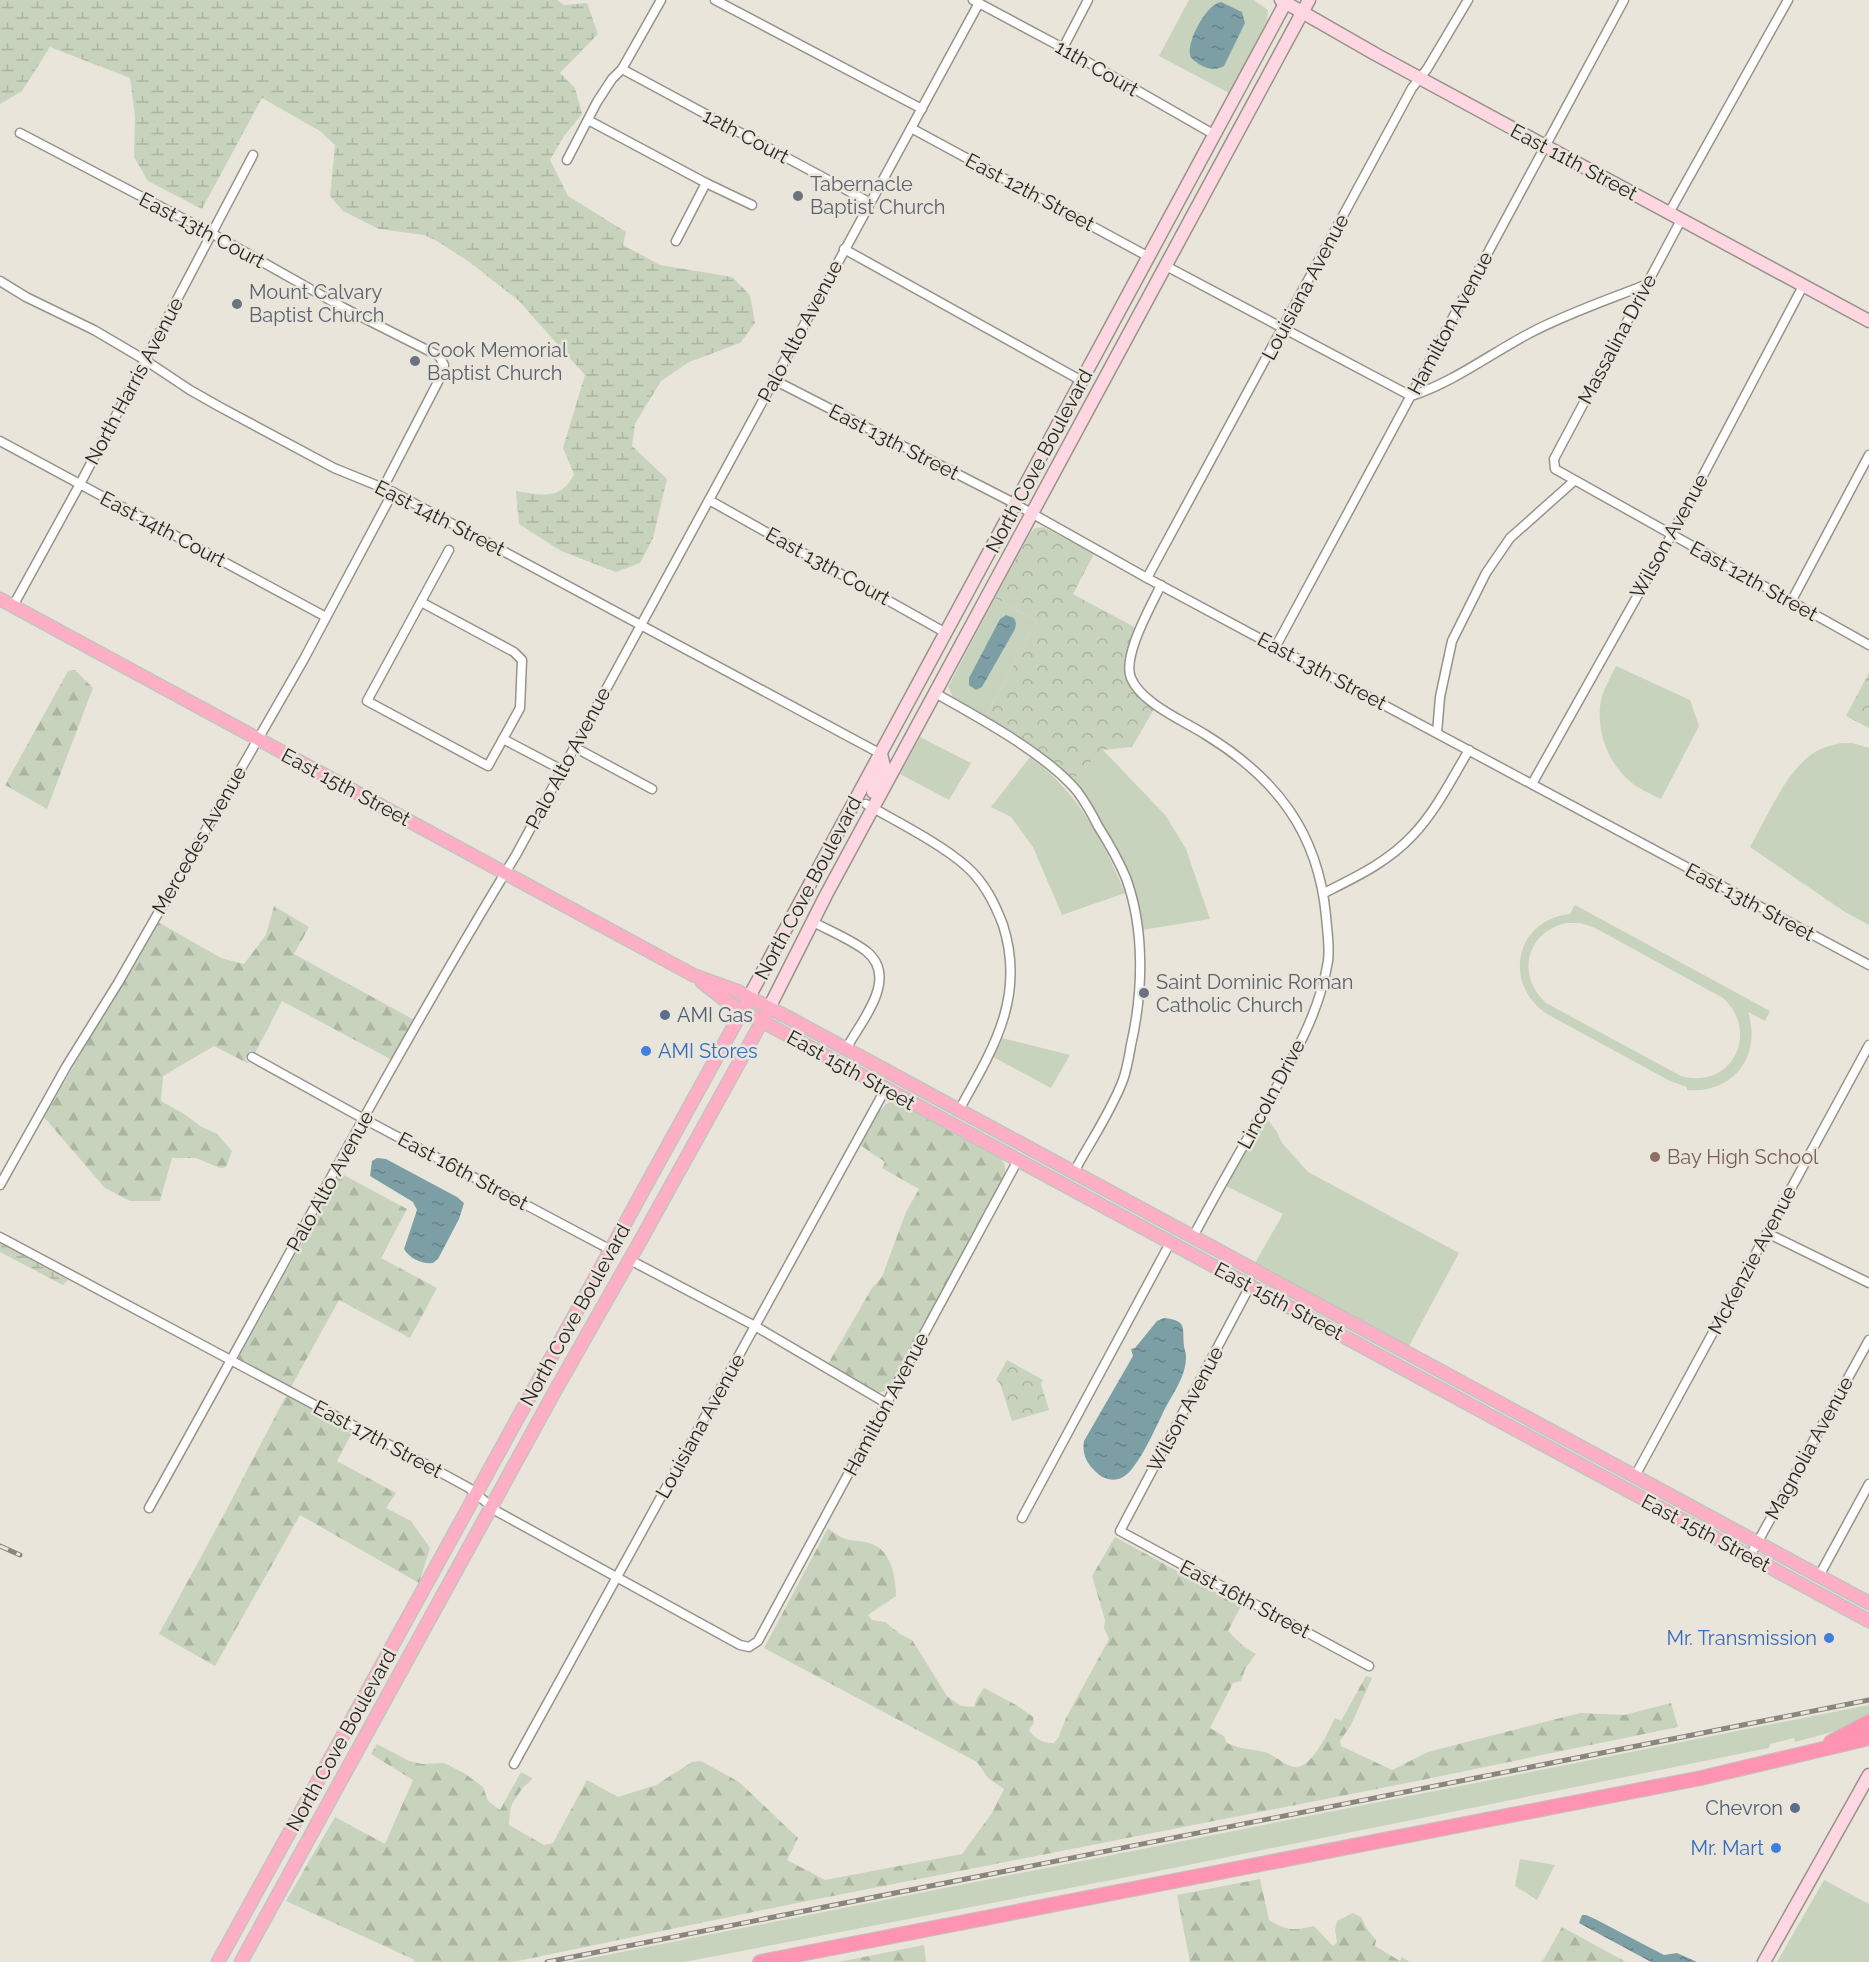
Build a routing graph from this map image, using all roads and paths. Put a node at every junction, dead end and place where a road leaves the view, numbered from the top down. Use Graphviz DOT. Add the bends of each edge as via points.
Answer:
graph roads {
  1 [pos="661,0"];
  2 [pos="715,0"];
  3 [pos="1088,0"];
  4 [pos="1309,0"];
  5 [pos="1468,0"];
  6 [pos="1624,0"];
  7 [pos="1788,0"];
  8 [pos="1285,1"];
  9 [pos="976,2"];
  10 [pos="1302,13"];
  11 [pos="1063,48"];
  12 [pos="622,69"];
  13 [pos="1420,79"];
  14 [pos="921,110"];
  15 [pos="588,120"];
  16 [pos="911,128"];
  17 [pos="20,133"];
  18 [pos="1215,135"];
  19 [pos="1545,146"];
  20 [pos="253,155"];
  21 [pos="567,160"];
  22 [pos="706,183"];
  23 [pos="869,202"];
  24 [pos="752,205"];
  25 [pos="1669,213"];
  26 [pos="1681,220"];
  27 [pos="211,233"];
  28 [pos="676,241"];
  29 [pos="844,249"];
  30 [pos="1149,257"];
  31 [pos="1166,266"];
  32 [pos="0,281"];
  33 [pos="1645,285"];
  34 [pos="1803,286"];
  35 [pos="1869,321"];
  36 [pos="1282,329"];
  37 [pos="145,360"];
  38 [pos="774,380"];
  39 [pos="1082,381"];
  40 [pos="1411,396"];
  41 [pos="0,441"];
  42 [pos="1869,455"];
  43 [pos="1554,459"];
  44 [pos="1574,482"];
  45 [pos="80,484"];
  46 [pos="383,488"];
  47 [pos="393,492"];
  48 [pos="709,500"];
  49 [pos="1015,505"];
  50 [pos="1032,514"];
  51 [pos="1671,536"];
  52 [pos="449,550"];
  53 [pos="1147,578"];
  54 [pos="1161,585"];
  55 [pos="0,599"];
  56 [pos="421,602"];
  57 [pos="1791,602"];
  58 [pos="13,606"];
  59 [pos="326,617"];
  60 [pos="641,624"];
  61 [pos="946,633"];
  62 [pos="1869,645"];
  63 [pos="1276,646"];
  64 [pos="935,693"];
  65 [pos="1437,733"];
  66 [pos="257,739"];
  67 [pos="503,739"];
  68 [pos="574,747"];
  69 [pos="1469,750"];
  70 [pos="881,754"];
  71 [pos="562,770"];
  72 [pos="1532,784"];
  73 [pos="652,789"];
  74 [pos="870,806"];
  75 [pos="505,873"];
  76 [pos="1324,893"];
  77 [pos="813,922"];
  78 [pos="1869,965"];
  79 [pos="693,975"];
  80 [pos="749,997"];
  81 [pos="769,1008"];
  82 [pos="742,1011"];
  83 [pos="762,1022"];
  84 [pos="1869,1045"];
  85 [pos="846,1049"];
  86 [pos="252,1057"];
  87 [pos="893,1074"];
  88 [pos="886,1088"];
  89 [pos="959,1110"];
  90 [pos="364,1119"];
  91 [pos="951,1124"];
  92 [pos="1025,1146"];
  93 [pos="1018,1160"];
  94 [pos="1074,1172"];
  95 [pos="0,1185"];
  96 [pos="1067,1186"];
  97 [pos="1178,1228"];
  98 [pos="1767,1233"];
  99 [pos="0,1237"];
  100 [pos="1193,1237"];
  101 [pos="1170,1243"];
  102 [pos="611,1250"];
  103 [pos="1186,1251"];
  104 [pos="630,1260"];
  105 [pos="1258,1272"];
  106 [pos="1869,1283"];
  107 [pos="1250,1286"];
  108 [pos="1326,1309"];
  109 [pos="1318,1323"];
  110 [pos="755,1326"];
  111 [pos="1869,1340"];
  112 [pos="1415,1357"];
  113 [pos="231,1361"];
  114 [pos="1408,1371"];
  115 [pos="886,1403"];
  116 [pos="1515,1411"];
  117 [pos="1508,1425"];
  118 [pos="1635,1476"];
  119 [pos="1869,1485"];
  120 [pos="1627,1490"];
  121 [pos="476,1494"];
  122 [pos="149,1508"];
  123 [pos="491,1508"];
  124 [pos="1022,1518"];
  125 [pos="1120,1531"];
  126 [pos="1758,1543"];
  127 [pos="1750,1556"];
  128 [pos="1819,1576"];
  129 [pos="618,1578"];
  130 [pos="1812,1590"];
  131 [pos="1869,1603"];
  132 [pos="1869,1621"];
  133 [pos="752,1647"];
  134 [pos="1369,1666"];
  135 [pos="1869,1722"];
  136 [pos="1869,1738"];
  137 [pos="1813,1753"];
  138 [pos="514,1764"];
  139 [pos="1869,1775"];
  140 [pos="218,1962"];
  141 [pos="241,1962"];
  142 [pos="760,1962"];
  143 [pos="1764,1962"];
  1 -- 12 [label="street"];
  2 -- 14 [label="street"];
  3 -- 11 [label="street"];
  4 -- 10 [label="main road, North Cove Boulevard"];
  5 -- 13 [label="street, Louisiana Avenue"];
  6 -- 19 [label="street, Hamilton Avenue"];
  7 -- 25 [label="street"];
  8 -- 10 [label="main road, East 11th Street"];
  8 -- 18 [label="main road, North Cove Boulevard"];
  9 -- 11 [label="street, 11th Court"];
  9 -- 14 [label="street, Palo Alto Avenue"];
  10 -- 13 [label="main road, East 11th Street"];
  10 -- 31 [label="main road, North Cove Boulevard"];
  11 -- 18 [label="street, 11th Court"];
  12 -- 15 [label="street"];
  12 -- 23 [label="street, 12th Court"];
  13 -- 19 [label="main road, East 11th Street"];
  13 -- 36 [label="street, Louisiana Avenue"];
  14 -- 16 [label="street, Palo Alto Avenue"];
  15 -- 21 [label="street"];
  15 -- 22 [label="street"];
  16 -- 23 [label="street, Palo Alto Avenue"];
  16 -- 30 [label="street, East 12th Street"];
  17 -- 27 [label="street, East 13th Court"];
  18 -- 30 [label="main road, North Cove Boulevard"];
  19 -- 25 [label="main road, East 11th Street"];
  19 -- 40 [label="street, Hamilton Avenue"];
  20 -- 27 [label="street, North Harris Avenue"];
  22 -- 24 [label="street"];
  22 -- 28 [label="street"];
  23 -- 29 [label="street, Palo Alto Avenue"];
  25 -- 26 [label="main road, East 11th Street"];
  26 -- 33 [label="street, Massalina Drive"];
  26 -- 34 [label="main road, East 11th Street"];
  27 -- 37 [label="street, North Harris Avenue"];
  27 -- 46 [label="street, East 13th Court" via="344,309 439,356 444,364 441,376"];
  29 -- 38 [label="street, Palo Alto Avenue"];
  29 -- 39 [label="street"];
  30 -- 39 [label="main road, North Cove Boulevard"];
  31 -- 36 [label="street"];
  31 -- 50 [label="main road, North Cove Boulevard"];
  32 -- 37 [label="street, East 14th Street"];
  33 -- 40 [label="street" via="1530,333 1446,382"];
  33 -- 43 [label="street, Massalina Drive"];
  34 -- 35 [label="main road, East 11th Street"];
  34 -- 51 [label="street, Wilson Avenue"];
  36 -- 40 [label="street"];
  36 -- 53 [label="street, Louisiana Avenue"];
  37 -- 45 [label="street, North Harris Avenue"];
  37 -- 46 [label="street, East 14th Street" via="220,407 334,468"];
  38 -- 48 [label="street, Palo Alto Avenue"];
  38 -- 49 [label="street, East 13th Street"];
  39 -- 49 [label="main road, North Cove Boulevard"];
  40 -- 63 [label="street, Hamilton Avenue"];
  41 -- 45 [label="street, East 14th Court"];
  42 -- 57 [label="street"];
  43 -- 44 [label="street, East 12th Street" via="1555,469"];
  44 -- 51 [label="street, East 12th Street"];
  44 -- 65 [label="street" via="1510,538 1486,573 1452,640"];
  45 -- 58 [label="street, North Harris Avenue"];
  45 -- 59 [label="street, East 14th Court"];
  46 -- 47 [label="street, East 14th Street"];
  47 -- 59 [label="street, Mercedes Avenue"];
  47 -- 60 [label="street, East 14th Street"];
  48 -- 60 [label="street, Palo Alto Avenue"];
  48 -- 61 [label="street, East 13th Court"];
  49 -- 50 [label="street, East 13th Street"];
  49 -- 61 [label="main road, North Cove Boulevard"];
  50 -- 53 [label="street, East 13th Street"];
  50 -- 64 [label="main road, North Cove Boulevard"];
  51 -- 57 [label="street, East 12th Street"];
  51 -- 72 [label="street, Wilson Avenue"];
  52 -- 56 [label="street"];
  53 -- 54 [label="street, East 13th Street"];
  54 -- 63 [label="street, East 13th Street"];
  54 -- 76 [label="street, Lincoln Drive" via="1133,644 1131,679 1145,697 1252,766 1275,790 1293,815"];
  55 -- 58 [label="main road, East 15th Street"];
  56 -- 67 [label="street" via="521,658 520,708"];
  56 -- 67 [label="street" via="367,701 488,766"];
  57 -- 62 [label="street, East 12th Street"];
  58 -- 66 [label="main road, East 15th Street"];
  59 -- 66 [label="street, Mercedes Avenue"];
  60 -- 68 [label="street, Palo Alto Avenue"];
  60 -- 70 [label="street, East 14th Street"];
  61 -- 70 [label="main road, North Cove Boulevard"];
  63 -- 65 [label="street, East 13th Street"];
  64 -- 74 [label="main road, North Cove Boulevard"];
  64 -- 94 [label="street" via="1032,752 1062,777 1087,806 1126,879 1139,950 1135,1028 1117,1096"];
  65 -- 69 [label="street, East 13th Street"];
  66 -- 75 [label="main road, East 15th Street"];
  66 -- 95 [label="street, Mercedes Avenue"];
  67 -- 71 [label="street"];
  68 -- 71 [label="street, Palo Alto Avenue"];
  68 -- 73 [label="street"];
  69 -- 72 [label="street, East 13th Street"];
  69 -- 76 [label="street" via="1413,835 1390,856"];
  70 -- 74 [label="main road" via="884,764"];
  70 -- 80 [label="main road, North Cove Boulevard"];
  71 -- 75 [label="street, Palo Alto Avenue"];
  72 -- 78 [label="street, East 13th Street"];
  74 -- 77 [label="main road, North Cove Boulevard"];
  74 -- 89 [label="street" via="967,867 992,900 1004,929 1011,966 1005,1018"];
  75 -- 79 [label="main road, East 15th Street"];
  75 -- 90 [label="street, Palo Alto Avenue"];
  76 -- 100 [label="street, Lincoln Drive" via="1328,960 1312,1016"];
  77 -- 81 [label="main road, North Cove Boulevard"];
  77 -- 85 [label="street" via="864,950 880,970 876,995"];
  79 -- 80 [label="main road, East 15th Street"];
  79 -- 82 [label="main road, East 15th Street"];
  80 -- 81 [label="main road, East 15th Street"];
  80 -- 82 [label="main road, North Cove Boulevard"];
  81 -- 83 [label="main road, North Cove Boulevard"];
  81 -- 85 [label="main road, East 15th Street"];
  82 -- 83 [label="main road, East 15th Street"];
  82 -- 102 [label="main road, North Cove Boulevard"];
  83 -- 88 [label="main road, East 15th Street"];
  83 -- 104 [label="main road, North Cove Boulevard"];
  84 -- 98 [label="street, McKenzie Avenue"];
  85 -- 87 [label="main road, East 15th Street"];
  86 -- 90 [label="street, East 16th Street"];
  87 -- 88 [label="main road"];
  87 -- 89 [label="main road, East 15th Street"];
  88 -- 91 [label="main road, East 15th Street"];
  88 -- 110 [label="street, Louisiana Avenue"];
  89 -- 91 [label="main road"];
  89 -- 92 [label="main road, East 15th Street"];
  90 -- 102 [label="street, East 16th Street"];
  90 -- 113 [label="street, Palo Alto Avenue"];
  91 -- 93 [label="main road, East 15th Street"];
  92 -- 93 [label="main road"];
  92 -- 94 [label="main road, East 15th Street"];
  93 -- 96 [label="main road, East 15th Street"];
  93 -- 115 [label="street, Hamilton Avenue"];
  94 -- 96 [label="main road"];
  94 -- 97 [label="main road, East 15th Street"];
  96 -- 101 [label="main road, East 15th Street"];
  97 -- 100 [label="main road, East 15th Street"];
  97 -- 101 [label="main road"];
  98 -- 106 [label="street"];
  98 -- 118 [label="street, McKenzie Avenue"];
  99 -- 113 [label="street, East 17th Street"];
  100 -- 103 [label="main road"];
  100 -- 105 [label="main road, East 15th Street"];
  101 -- 103 [label="main road, East 15th Street"];
  101 -- 124 [label="street"];
  102 -- 121 [label="main road, North Cove Boulevard"];
  103 -- 107 [label="main road, East 15th Street"];
  104 -- 110 [label="street"];
  104 -- 123 [label="main road, North Cove Boulevard"];
  105 -- 107 [label="main road"];
  105 -- 108 [label="main road, East 15th Street"];
  107 -- 109 [label="main road, East 15th Street"];
  107 -- 125 [label="street, Wilson Avenue"];
  108 -- 109 [label="main road"];
  108 -- 112 [label="main road, East 15th Street"];
  109 -- 114 [label="main road, East 15th Street"];
  110 -- 115 [label="street"];
  110 -- 129 [label="street, Louisiana Avenue"];
  111 -- 126 [label="street, Magnolia Avenue"];
  112 -- 114 [label="main road"];
  112 -- 116 [label="main road, East 15th Street"];
  113 -- 121 [label="street, East 17th Street"];
  113 -- 122 [label="street, Palo Alto Avenue"];
  114 -- 117 [label="main road, East 15th Street"];
  115 -- 133 [label="street, Hamilton Avenue"];
  116 -- 117 [label="main road"];
  116 -- 118 [label="main road, East 15th Street"];
  117 -- 120 [label="main road, East 15th Street"];
  118 -- 120 [label="main road"];
  118 -- 126 [label="main road, East 15th Street"];
  119 -- 128 [label="street"];
  120 -- 127 [label="main road, East 15th Street"];
  121 -- 123 [label="street, East 17th Street"];
  121 -- 140 [label="main road, North Cove Boulevard"];
  123 -- 129 [label="street, East 17th Street"];
  123 -- 141 [label="main road, North Cove Boulevard"];
  125 -- 134 [label="street, East 16th Street"];
  126 -- 127 [label="street, Magnolia Avenue"];
  126 -- 128 [label="main road, East 15th Street"];
  127 -- 130 [label="main road, East 15th Street"];
  128 -- 130 [label="main road"];
  128 -- 131 [label="main road, East 15th Street"];
  129 -- 133 [label="street, East 17th Street" via="744,1647"];
  129 -- 138 [label="street, Louisiana Avenue"];
  130 -- 132 [label="main road, East 15th Street"];
  135 -- 137 [label="highway"];
  136 -- 137 [label="highway"];
  137 -- 142 [label="highway"];
  139 -- 143 [label="main road"];
}
